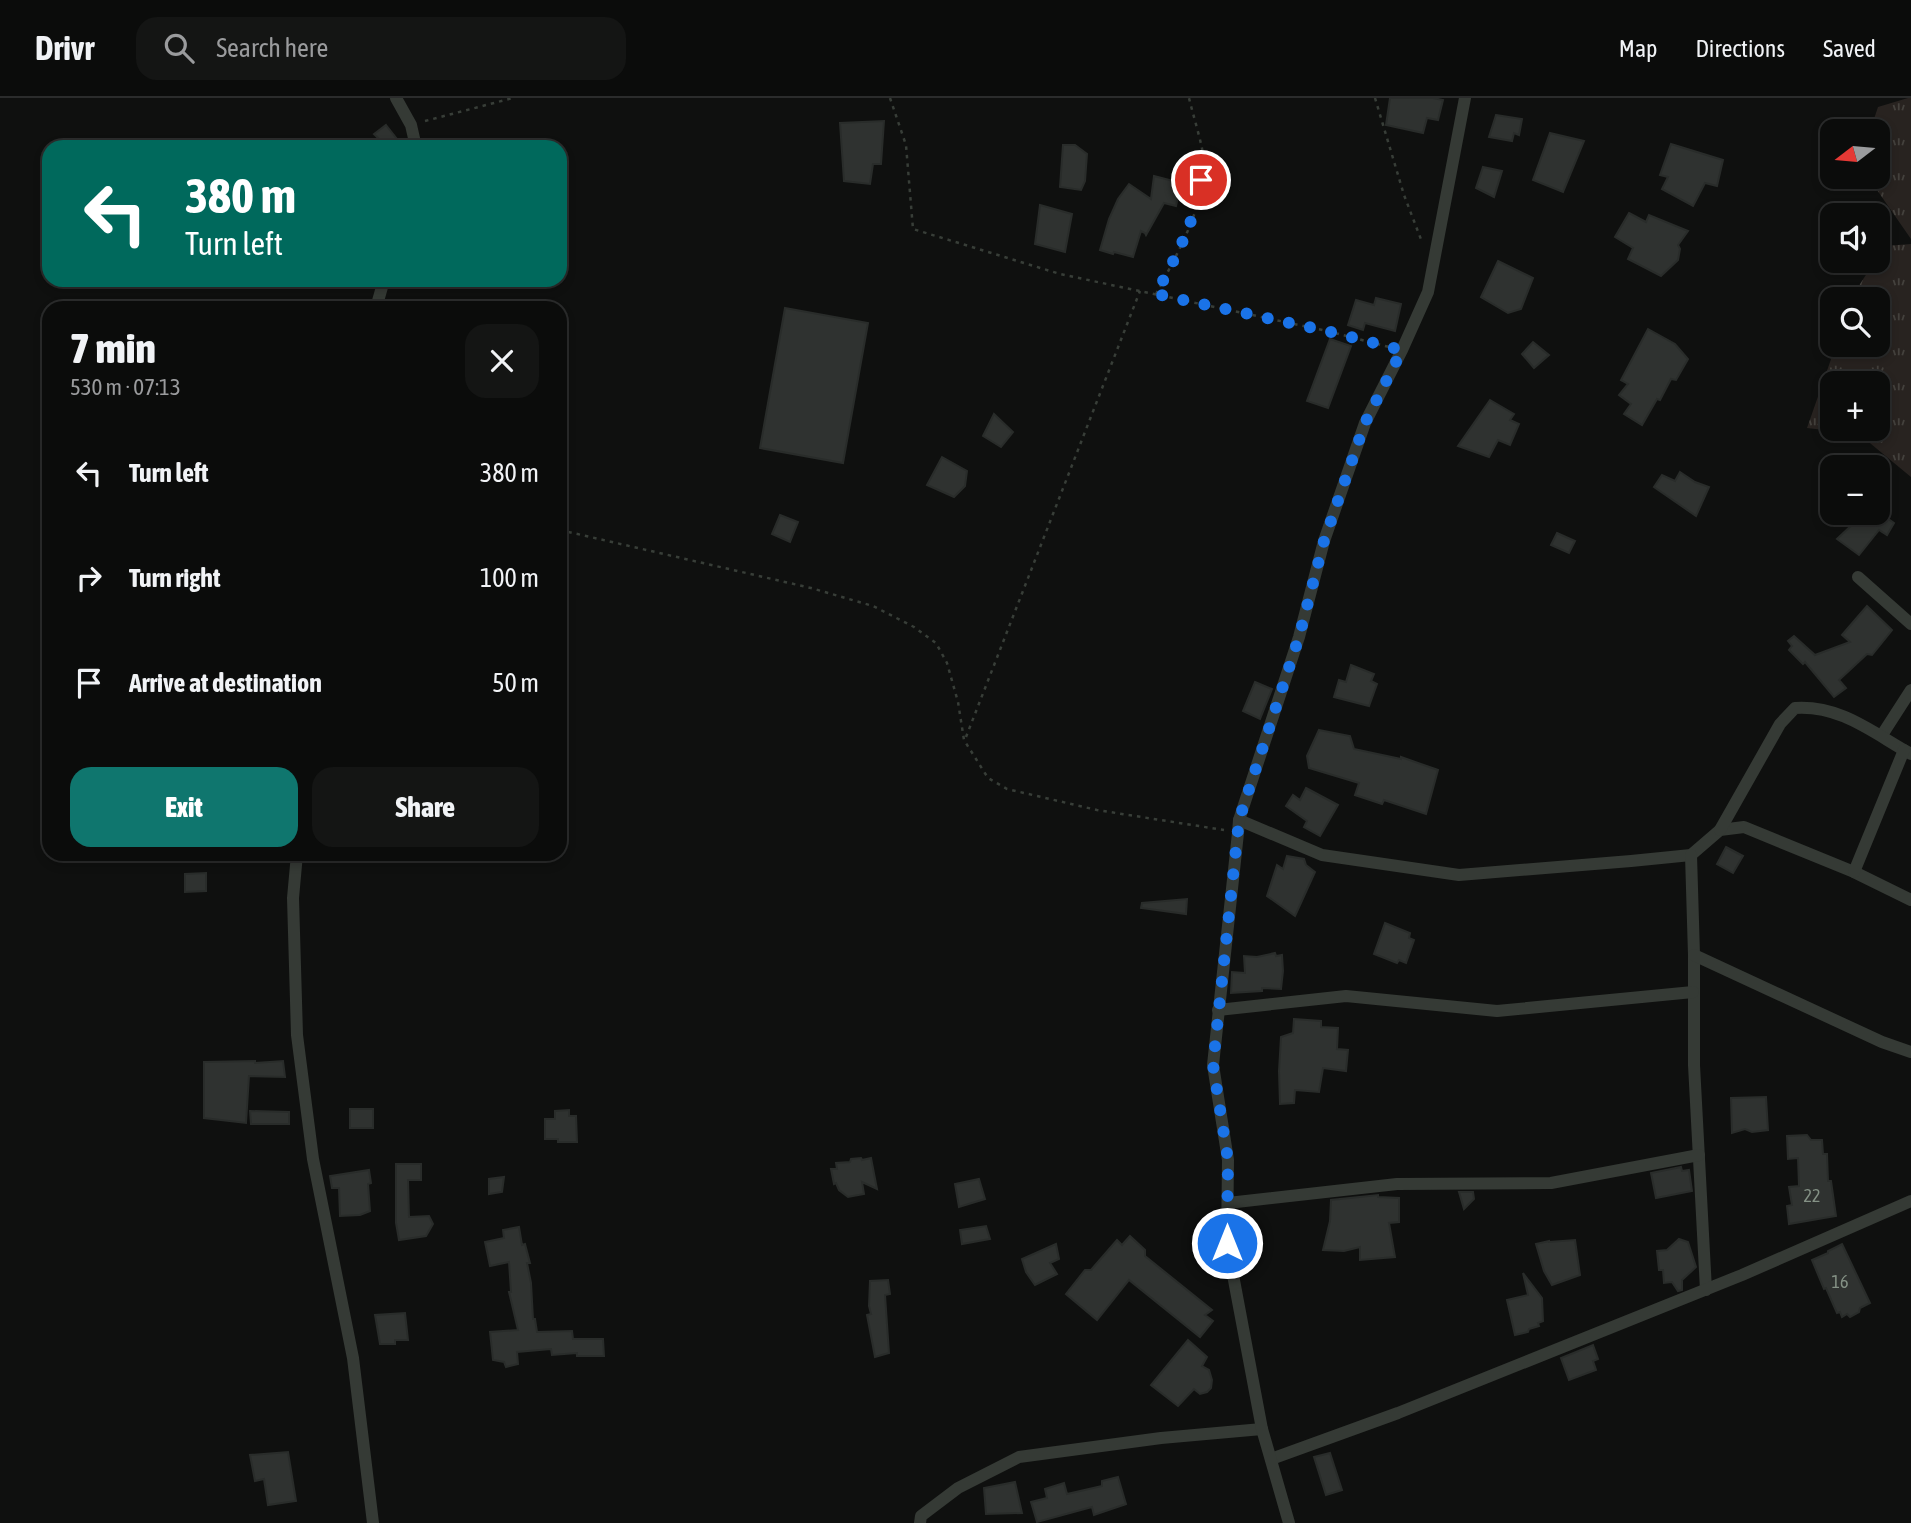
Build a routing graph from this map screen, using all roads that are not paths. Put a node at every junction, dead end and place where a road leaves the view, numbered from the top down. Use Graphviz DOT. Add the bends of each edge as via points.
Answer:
graph roads {
  1 [pos="396,98"];
  2 [pos="1465,98"];
  3 [pos="414,140"];
  4 [pos="1858,577"];
  5 [pos="1911,624"];
  6 [pos="1911,690"];
  7 [pos="1882,735"];
  8 [pos="1908,752"];
  9 [pos="1238,826"];
  10 [pos="1720,830"];
  11 [pos="1691,855"];
  12 [pos="296,861"];
  13 [pos="1854,872"];
  14 [pos="1911,900"];
  15 [pos="1694,955"];
  16 [pos="1693,992"];
  17 [pos="1219,1010"];
  18 [pos="1911,1052"];
  19 [pos="1699,1155"];
  20 [pos="1911,1201"];
  21 [pos="1228,1203"];
  22 [pos="1706,1290"];
  23 [pos="1262,1429"];
  24 [pos="1271,1460"];
  25 [pos="373,1523"];
  26 [pos="920,1523"];
  27 [pos="1289,1523"];
  1 -- 3 [label="street"];
  2 -- 9 [label="street" via="1429,292 1365,423 1324,541 1299,637"];
  4 -- 5 [label="street"];
  6 -- 7 [label="street"];
  7 -- 8 [label="street"];
  7 -- 10 [label="street" via="1835,713 1795,708 1780,724"];
  8 -- 13 [label="street"];
  9 -- 11 [label="street" via="1322,855 1459,875"];
  9 -- 17 [label="street"];
  10 -- 11 [label="street"];
  10 -- 13 [label="street" via="1744,827"];
  11 -- 15 [label="street"];
  12 -- 25 [label="street" via="297,1035 313,1159 353,1358"];
  13 -- 14 [label="street"];
  15 -- 16 [label="street"];
  15 -- 18 [label="street"];
  16 -- 17 [label="street" via="1497,1011 1346,996"];
  16 -- 19 [label="street"];
  17 -- 21 [label="street" via="1213,1065 1228,1160"];
  19 -- 21 [label="street" via="1551,1183 1397,1184"];
  19 -- 22 [label="street"];
  20 -- 22 [label="street"];
  21 -- 23 [label="street" via="1227,1243"];
  22 -- 24 [label="street"];
  23 -- 24 [label="street"];
  23 -- 26 [label="street" via="1018,1457 958,1488 921,1516"];
  24 -- 27 [label="street"];
}
